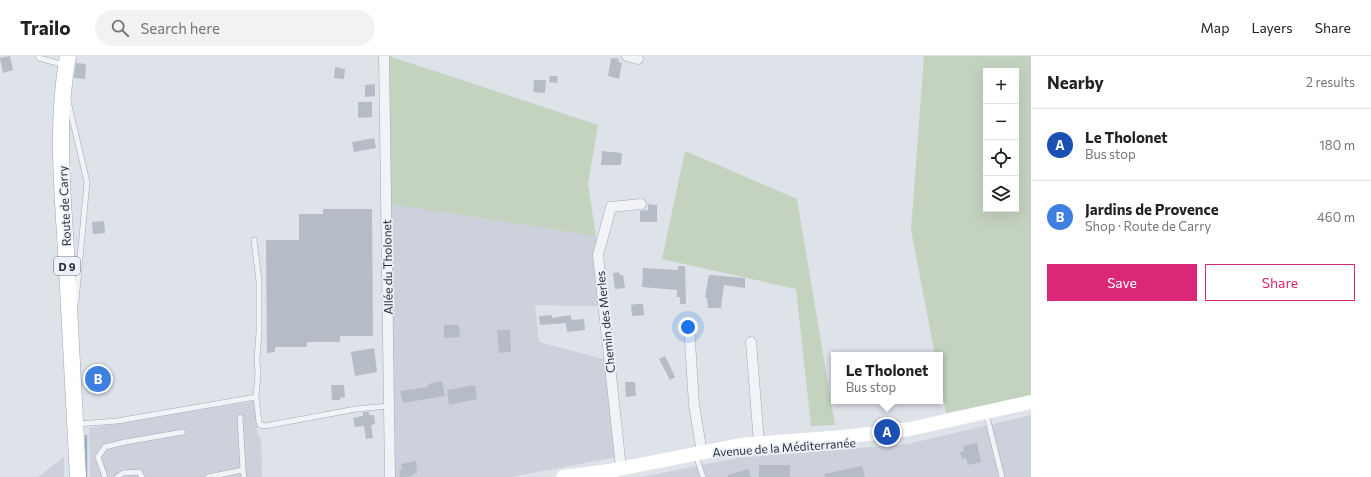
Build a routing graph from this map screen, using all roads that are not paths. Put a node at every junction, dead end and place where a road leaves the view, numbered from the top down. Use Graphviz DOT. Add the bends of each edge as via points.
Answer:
graph roads {
  1 [pos="38,56"];
  2 [pos="384,56"];
  3 [pos="627,56"];
  4 [pos="638,59"];
  5 [pos="66,67"];
  6 [pos="641,204"];
  7 [pos="254,240"];
  8 [pos="689,325"];
  9 [pos="750,342"];
  10 [pos="71,349"];
  11 [pos="256,397"];
  12 [pos="1031,402"];
  13 [pos="389,406"];
  14 [pos="1031,409"];
  15 [pos="986,415"];
  16 [pos="240,417"];
  17 [pos="75,424"];
  18 [pos="182,432"];
  19 [pos="759,443"];
  20 [pos="699,453"];
  21 [pos="243,470"];
  22 [pos="615,470"];
  23 [pos="78,477"];
  24 [pos="105,477"];
  25 [pos="117,477"];
  26 [pos="142,477"];
  27 [pos="208,477"];
  28 [pos="244,477"];
  29 [pos="390,477"];
  30 [pos="563,477"];
  31 [pos="586,477"];
  32 [pos="703,477"];
  33 [pos="1002,477"];
  1 -- 5 [label="lane"];
  2 -- 13 [label="street, Allée du Tholonet"];
  3 -- 4 [label="street"];
  5 -- 10 [label="main road, Route de Carry / D 9" via="61,120 62,180"];
  5 -- 10 [label="lane" via="87,182"];
  6 -- 22 [label="street, Chemin des Merles" via="611,207 598,256"];
  7 -- 11 [label="lane" via="259,289"];
  8 -- 20 [label="street"];
  9 -- 19 [label="street"];
  10 -- 17 [label="main road, Route de Carry / D 9"];
  11 -- 13 [label="lane" via="259,422 265,426 356,408"];
  11 -- 17 [label="lane" via="117,421"];
  12 -- 15 [label="main road, Avenue de la Méditerranée"];
  13 -- 29 [label="street, Allée du Tholonet"];
  14 -- 15 [label="main road, Avenue de la Méditerranée"];
  15 -- 19 [label="main road, Avenue de la Méditerranée" via="883,433"];
  15 -- 20 [label="main road, Avenue de la Méditerranée" via="911,435 871,441"];
  15 -- 33 [label="lane"];
  16 -- 21 [label="lane"];
  17 -- 23 [label="main road, Route de Carry / D 9"];
  18 -- 24 [label="lane" via="106,447 98,457"];
  19 -- 20 [label="main road, Avenue de la Méditerranée"];
  20 -- 22 [label="main road, Avenue de la Méditerranée"];
  20 -- 32 [label="lane"];
  21 -- 27 [label="lane"];
  21 -- 28 [label="lane"];
  22 -- 30 [label="main road, Avenue de la Méditerranée"];
  22 -- 31 [label="main road, Avenue de la Méditerranée"];
  25 -- 26 [label="lane" via="123,473 139,472"];
}
